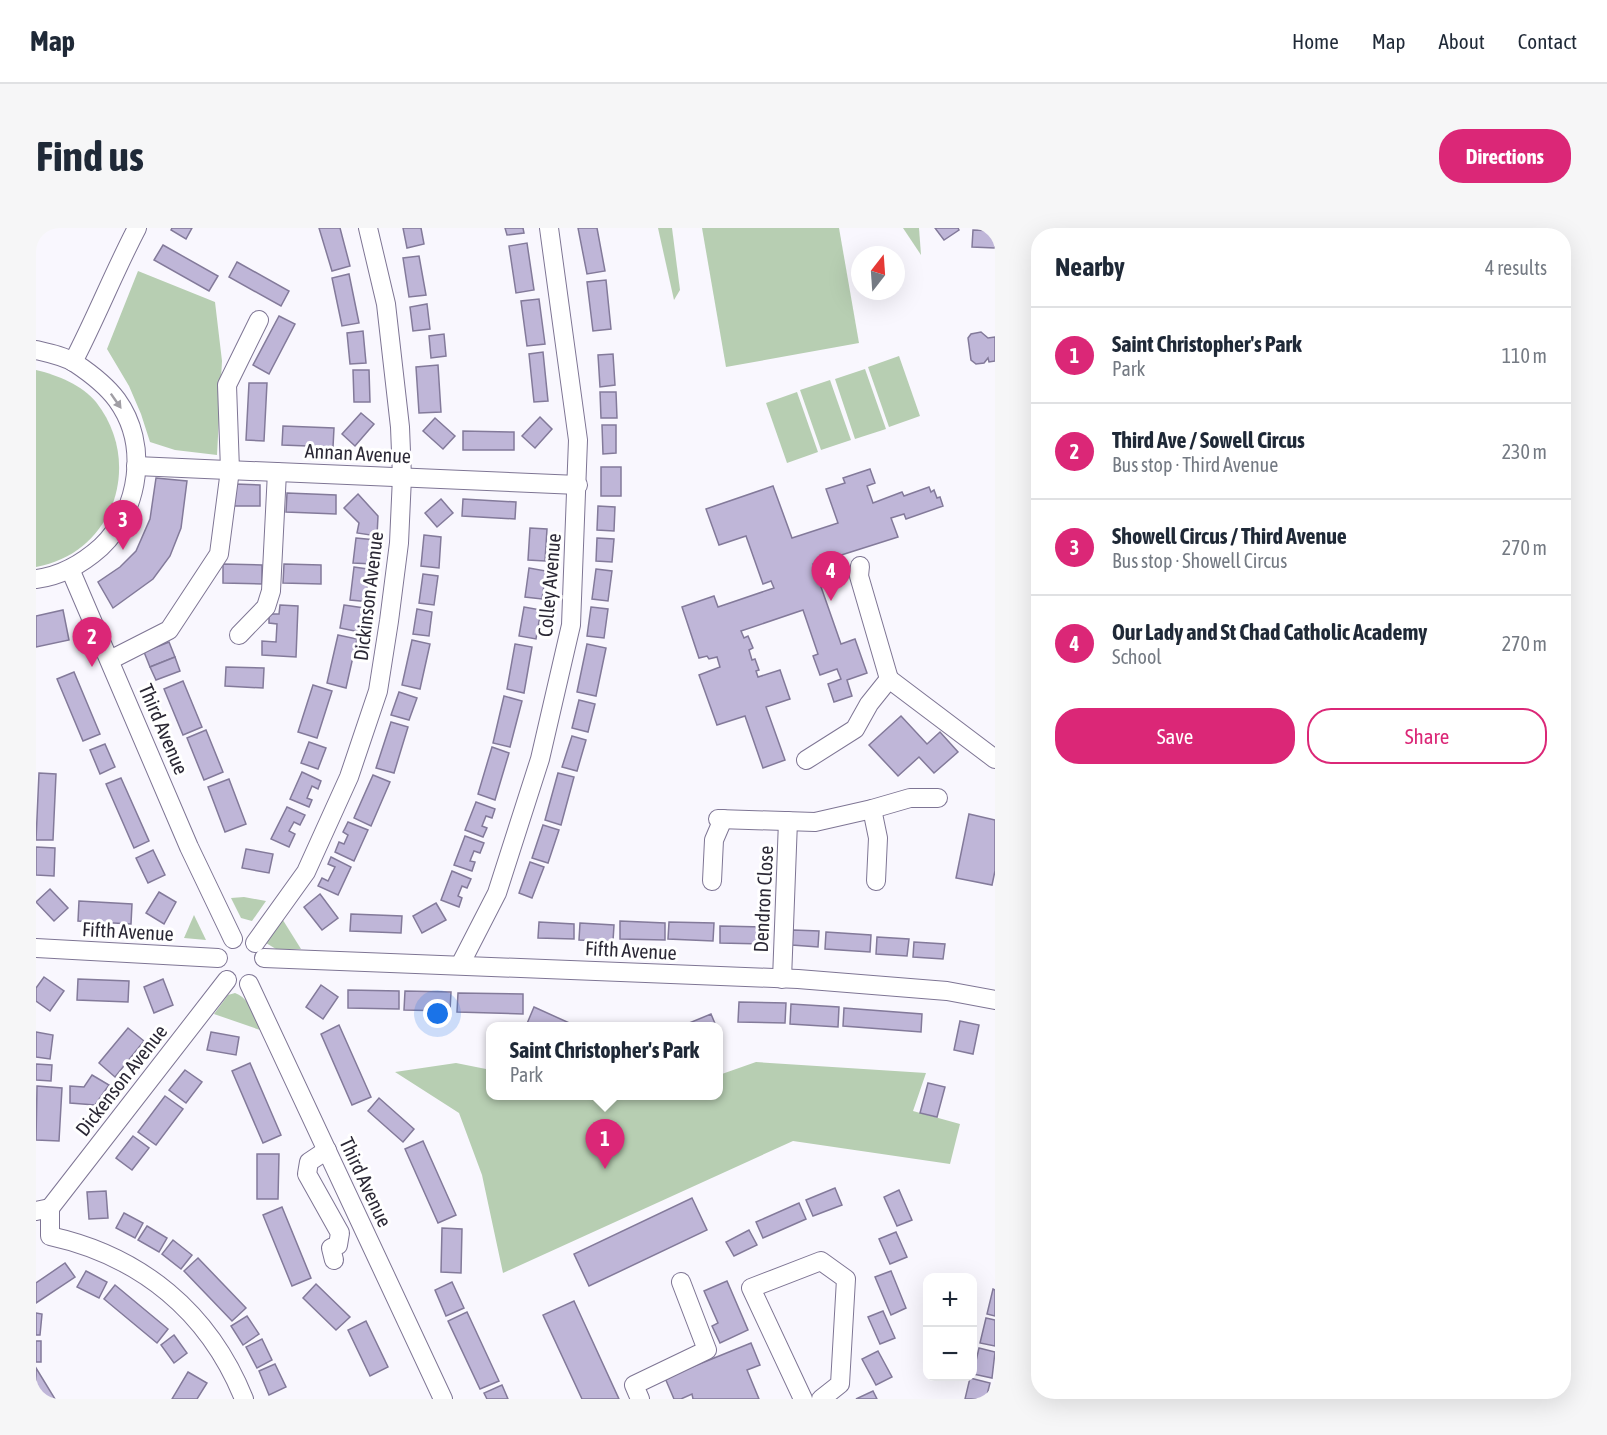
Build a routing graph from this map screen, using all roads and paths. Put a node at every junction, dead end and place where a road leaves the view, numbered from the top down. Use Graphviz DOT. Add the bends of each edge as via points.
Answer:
graph roads {
  1 [pos="137,228"];
  2 [pos="368,228"];
  3 [pos="549,228"];
  4 [pos="259,320"];
  5 [pos="36,350"];
  6 [pos="73,362"];
  7 [pos="136,466"];
  8 [pos="230,470"];
  9 [pos="277,472"];
  10 [pos="402,477"];
  11 [pos="578,485"];
  12 [pos="860,566"];
  13 [pos="70,569"];
  14 [pos="36,579"];
  15 [pos="239,635"];
  16 [pos="110,660"];
  17 [pos="889,679"];
  18 [pos="995,759"];
  19 [pos="806,760"];
  20 [pos="938,798"];
  21 [pos="872,809"];
  22 [pos="788,821"];
  23 [pos="712,881"];
  24 [pos="876,881"];
  25 [pos="233,939"];
  26 [pos="36,948"];
  27 [pos="260,951"];
  28 [pos="218,958"];
  29 [pos="460,965"];
  30 [pos="782,979"];
  31 [pos="226,980"];
  32 [pos="249,984"];
  33 [pos="995,1000"];
  34 [pos="327,1150"];
  35 [pos="43,1209"];
  36 [pos="41,1237"];
  37 [pos="334,1260"];
  38 [pos="681,1282"];
  39 [pos="244,1399"];
  40 [pos="443,1399"];
  41 [pos="640,1399"];
  42 [pos="803,1399"];
  43 [pos="821,1399"];
  1 -- 6 [label="street"];
  2 -- 10 [label="street, Dickinson Avenue" via="386,304"];
  3 -- 11 [label="street, Colley Avenue" via="578,440"];
  4 -- 8 [label="street" via="227,385"];
  5 -- 6 [label="street"];
  6 -- 7 [label="street, one-way" via="118,401 132,433"];
  7 -- 8 [label="street, Annan Avenue"];
  7 -- 13 [label="street" via="136,482 115,532"];
  8 -- 9 [label="street, Annan Avenue"];
  8 -- 16 [label="street" via="219,554 169,630"];
  9 -- 10 [label="street, Annan Avenue"];
  9 -- 15 [label="street" via="271,591 266,607"];
  10 -- 11 [label="street, Annan Avenue"];
  10 -- 27 [label="street, Dickinson Avenue" via="389,621 378,691 365,735 306,872"];
  11 -- 29 [label="street, Colley Avenue" via="571,625 540,759 497,893"];
  12 -- 17 [label="street" via="859,576"];
  13 -- 14 [label="street"];
  13 -- 16 [label="street, Third Avenue"];
  16 -- 25 [label="street, Third Avenue" via="189,847"];
  17 -- 18 [label="street"];
  17 -- 19 [label="street" via="855,729"];
  20 -- 21 [label="street, Dendron Close" via="918,797"];
  21 -- 22 [label="street, Dendron Close" via="815,822"];
  21 -- 24 [label="street" via="877,831"];
  22 -- 23 [label="street, Dendron Close" via="721,819 714,840"];
  22 -- 30 [label="street, Dendron Close"];
  25 -- 27 [label="street" via="248,939"];
  25 -- 28 [label="street" via="223,946"];
  26 -- 28 [label="street, Fifth Avenue"];
  27 -- 29 [label="street, Fifth Avenue"];
  27 -- 32 [label="street" via="261,974"];
  28 -- 31 [label="street" via="219,970"];
  29 -- 30 [label="street, Fifth Avenue"];
  30 -- 33 [label="street, Fifth Avenue" via="947,992"];
  31 -- 32 [label="street"];
  31 -- 35 [label="street, Dickenson Avenue"];
  32 -- 34 [label="street, Third Avenue"];
  34 -- 37 [label="street" via="309,1162 307,1174 340,1233 338,1245 331,1248"];
  34 -- 40 [label="street, Third Avenue"];
  35 -- 36 [label="street, Dickenson Avenue"];
  36 -- 39 [label="street" via="81,1245 112,1257 168,1292 220,1349"];
  38 -- 41 [label="street" via="707,1350 634,1385"];
  42 -- 43 [label="street" via="751,1288 821,1261 846,1279 840,1384"];
}
